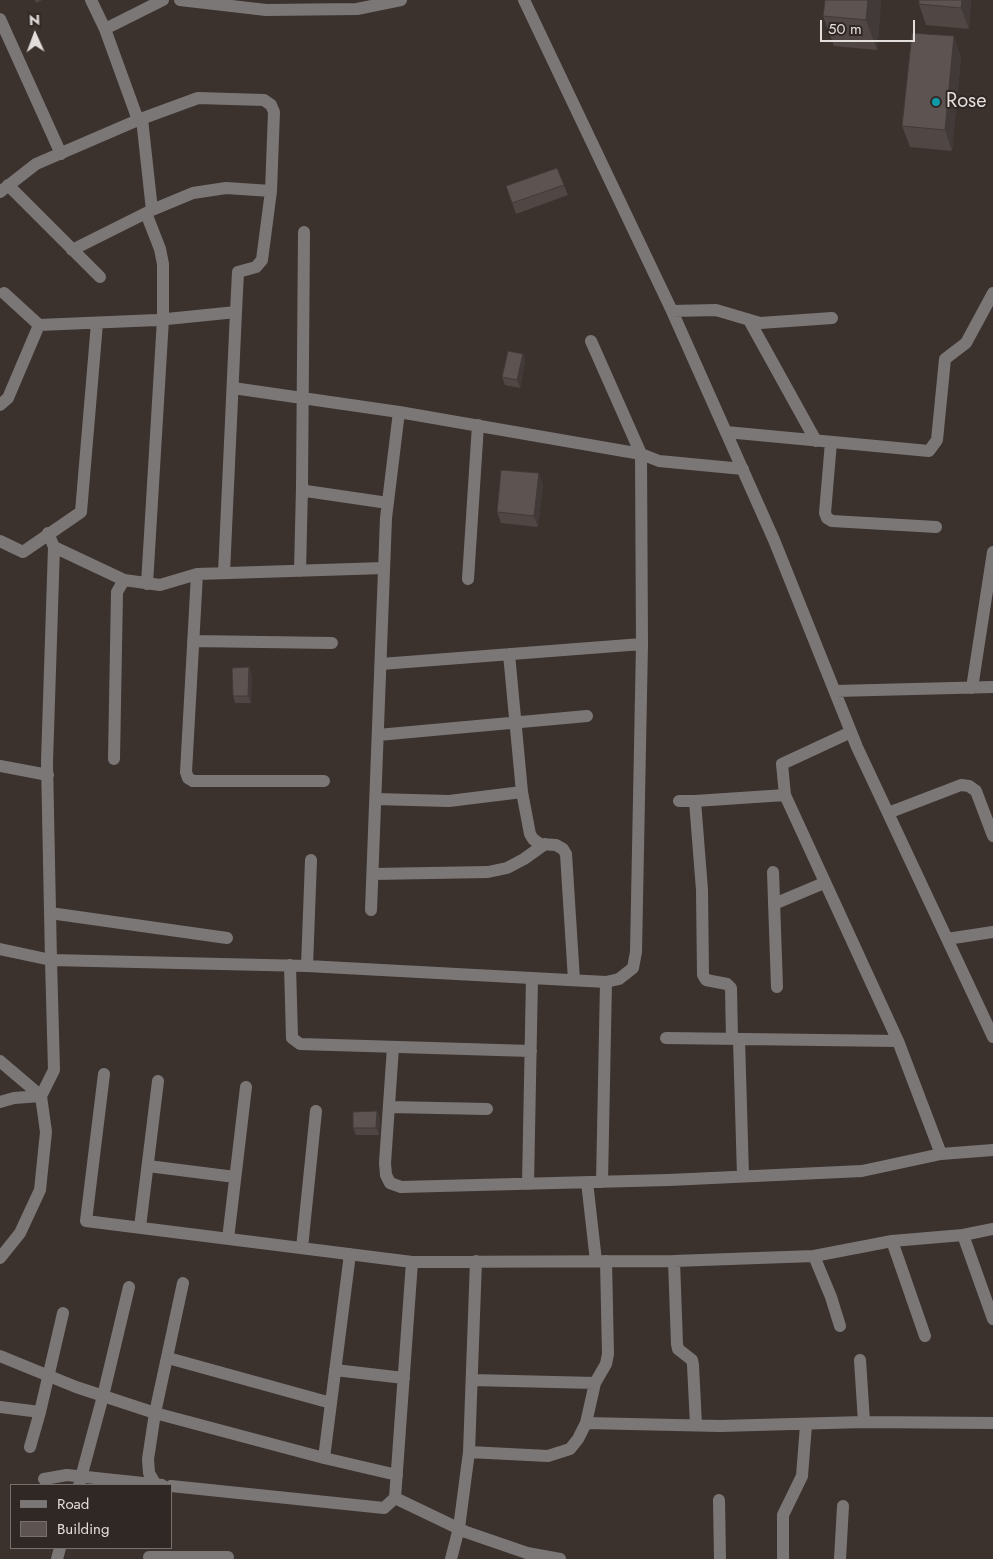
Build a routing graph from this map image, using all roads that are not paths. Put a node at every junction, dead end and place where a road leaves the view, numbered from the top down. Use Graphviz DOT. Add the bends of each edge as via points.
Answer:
graph roads {
  1 [pos="90,0"];
  2 [pos="163,0"];
  3 [pos="180,0"];
  4 [pos="401,0"];
  5 [pos="524,0"];
  6 [pos="142,5"];
  7 [pos="277,5"];
  8 [pos="0,19"];
  9 [pos="104,29"];
  10 [pos="140,120"];
  11 [pos="61,154"];
  12 [pos="4,189"];
  13 [pos="271,191"];
  14 [pos="149,211"];
  15 [pos="304,232"];
  16 [pos="72,250"];
  17 [pos="100,277"];
  18 [pos="1,293"];
  19 [pos="993,294"];
  20 [pos="672,311"];
  21 [pos="236,312"];
  22 [pos="832,318"];
  23 [pos="163,319"];
  24 [pos="749,320"];
  25 [pos="97,322"];
  26 [pos="39,325"];
  27 [pos="591,341"];
  28 [pos="233,388"];
  29 [pos="302,397"];
  30 [pos="0,405"];
  31 [pos="399,412"];
  32 [pos="478,426"];
  33 [pos="726,432"];
  34 [pos="816,440"];
  35 [pos="830,442"];
  36 [pos="641,454"];
  37 [pos="743,469"];
  38 [pos="302,488"];
  39 [pos="388,504"];
  40 [pos="936,527"];
  41 [pos="48,533"];
  42 [pos="0,541"];
  43 [pos="54,547"];
  44 [pos="993,552"];
  45 [pos="384,568"];
  46 [pos="300,571"];
  47 [pos="197,574"];
  48 [pos="224,574"];
  49 [pos="468,579"];
  50 [pos="124,580"];
  51 [pos="147,584"];
  52 [pos="989,611"];
  53 [pos="193,641"];
  54 [pos="332,643"];
  55 [pos="642,644"];
  56 [pos="509,654"];
  57 [pos="381,664"];
  58 [pos="993,687"];
  59 [pos="972,688"];
  60 [pos="835,692"];
  61 [pos="587,716"];
  62 [pos="514,723"];
  63 [pos="851,732"];
  64 [pos="378,734"];
  65 [pos="114,759"];
  66 [pos="0,766"];
  67 [pos="48,775"];
  68 [pos="324,781"];
  69 [pos="522,792"];
  70 [pos="785,795"];
  71 [pos="376,799"];
  72 [pos="679,801"];
  73 [pos="695,801"];
  74 [pos="888,813"];
  75 [pos="993,836"];
  76 [pos="545,844"];
  77 [pos="311,860"];
  78 [pos="773,872"];
  79 [pos="372,874"];
  80 [pos="824,883"];
  81 [pos="774,904"];
  82 [pos="371,910"];
  83 [pos="50,913"];
  84 [pos="993,932"];
  85 [pos="227,938"];
  86 [pos="947,939"];
  87 [pos="0,949"];
  88 [pos="51,960"];
  89 [pos="290,965"];
  90 [pos="307,966"];
  91 [pos="532,978"];
  92 [pos="574,980"];
  93 [pos="606,982"];
  94 [pos="777,987"];
  95 [pos="993,1037"];
  96 [pos="666,1038"];
  97 [pos="736,1039"];
  98 [pos="898,1041"];
  99 [pos="394,1047"];
  100 [pos="531,1050"];
  101 [pos="0,1061"];
  102 [pos="104,1074"];
  103 [pos="158,1081"];
  104 [pos="246,1087"];
  105 [pos="41,1096"];
  106 [pos="0,1102"];
  107 [pos="389,1107"];
  108 [pos="487,1109"];
  109 [pos="316,1111"];
  110 [pos="993,1150"];
  111 [pos="941,1154"];
  112 [pos="148,1166"];
  113 [pos="743,1176"];
  114 [pos="235,1177"];
  115 [pos="587,1182"];
  116 [pos="602,1182"];
  117 [pos="528,1184"];
  118 [pos="140,1227"];
  119 [pos="993,1229"];
  120 [pos="963,1235"];
  121 [pos="228,1239"];
  122 [pos="892,1241"];
  123 [pos="302,1248"];
  124 [pos="350,1254"];
  125 [pos="814,1256"];
  126 [pos="0,1258"];
  127 [pos="476,1261"];
  128 [pos="601,1261"];
  129 [pos="674,1261"];
  130 [pos="412,1262"];
  131 [pos="183,1283"];
  132 [pos="129,1288"];
  133 [pos="63,1313"];
  134 [pos="993,1319"];
  135 [pos="840,1326"];
  136 [pos="925,1336"];
  137 [pos="0,1356"];
  138 [pos="168,1358"];
  139 [pos="860,1360"];
  140 [pos="335,1370"];
  141 [pos="49,1376"];
  142 [pos="404,1378"];
  143 [pos="472,1380"];
  144 [pos="595,1384"];
  145 [pos="103,1396"];
  146 [pos="331,1403"];
  147 [pos="0,1407"];
  148 [pos="40,1412"];
  149 [pos="155,1413"];
  150 [pos="864,1422"];
  151 [pos="586,1423"];
  152 [pos="993,1423"];
  153 [pos="696,1425"];
  154 [pos="806,1425"];
  155 [pos="30,1447"];
  156 [pos="469,1452"];
  157 [pos="324,1458"];
  158 [pos="397,1475"];
  159 [pos="44,1480"];
  160 [pos="80,1481"];
  161 [pos="139,1484"];
  162 [pos="158,1484"];
  163 [pos="172,1486"];
  164 [pos="395,1498"];
  165 [pos="719,1500"];
  166 [pos="842,1506"];
  167 [pos="459,1528"];
  168 [pos="149,1555"];
  169 [pos="228,1556"];
  170 [pos="451,1559"];
  171 [pos="560,1559"];
  172 [pos="720,1559"];
  173 [pos="783,1559"];
  174 [pos="840,1559"];
  1 -- 9 [label="street"];
  2 -- 6 [label="street"];
  3 -- 7 [label="street"];
  4 -- 7 [label="street" via="357,9"];
  5 -- 20 [label="street"];
  6 -- 9 [label="street"];
  8 -- 11 [label="street"];
  9 -- 10 [label="street"];
  10 -- 11 [label="street"];
  10 -- 13 [label="street" via="198,98 264,100 274,112"];
  10 -- 14 [label="street"];
  11 -- 12 [label="street" via="36,164"];
  12 -- 16 [label="street"];
  13 -- 14 [label="street" via="210,190 193,193"];
  13 -- 21 [label="street" via="262,260 256,268 238,272"];
  14 -- 16 [label="street"];
  14 -- 23 [label="street" via="162,257"];
  15 -- 29 [label="street"];
  16 -- 17 [label="street"];
  18 -- 26 [label="street"];
  19 -- 35 [label="street" via="966,343 945,359 936,440 929,451"];
  20 -- 24 [label="street" via="716,310"];
  20 -- 33 [label="street"];
  21 -- 23 [label="street"];
  21 -- 28 [label="street"];
  22 -- 24 [label="street" via="760,324"];
  23 -- 25 [label="street"];
  23 -- 51 [label="street"];
  24 -- 34 [label="street"];
  25 -- 26 [label="street"];
  25 -- 41 [label="street" via="81,512"];
  26 -- 30 [label="street" via="8,398"];
  27 -- 36 [label="street"];
  28 -- 29 [label="street"];
  28 -- 48 [label="street"];
  29 -- 31 [label="street"];
  29 -- 38 [label="street"];
  31 -- 32 [label="street"];
  31 -- 39 [label="street"];
  32 -- 36 [label="street"];
  32 -- 49 [label="street"];
  33 -- 34 [label="street"];
  33 -- 37 [label="street"];
  34 -- 35 [label="street"];
  35 -- 40 [label="street" via="827,518 832,521"];
  36 -- 37 [label="street" via="659,461"];
  36 -- 55 [label="street"];
  37 -- 60 [label="street"];
  38 -- 39 [label="street"];
  38 -- 46 [label="street"];
  39 -- 45 [label="street"];
  41 -- 42 [label="street" via="24,552"];
  41 -- 43 [label="street"];
  43 -- 50 [label="street"];
  43 -- 67 [label="street"];
  44 -- 52 [label="street"];
  45 -- 46 [label="street"];
  45 -- 57 [label="street"];
  46 -- 48 [label="street"];
  47 -- 48 [label="street"];
  47 -- 51 [label="street" via="160,586"];
  47 -- 53 [label="street"];
  50 -- 51 [label="street"];
  50 -- 65 [label="street" via="117,592"];
  52 -- 59 [label="street"];
  53 -- 54 [label="street"];
  53 -- 68 [label="street" via="188,778 193,781"];
  55 -- 56 [label="street"];
  55 -- 93 [label="street" via="636,952 633,968 619,979"];
  56 -- 57 [label="street"];
  56 -- 62 [label="street"];
  57 -- 64 [label="street"];
  58 -- 59 [label="street"];
  59 -- 60 [label="street"];
  60 -- 63 [label="street"];
  61 -- 62 [label="street"];
  62 -- 64 [label="street"];
  62 -- 69 [label="street"];
  63 -- 70 [label="street" via="782,764"];
  63 -- 74 [label="street"];
  64 -- 71 [label="street"];
  66 -- 67 [label="street"];
  67 -- 83 [label="street"];
  69 -- 71 [label="street" via="450,800"];
  69 -- 76 [label="street" via="530,834 533,840"];
  70 -- 73 [label="street"];
  70 -- 80 [label="street"];
  71 -- 79 [label="street"];
  72 -- 73 [label="street"];
  73 -- 97 [label="street" via="702,890 703,975 711,982 727,984 731,988"];
  74 -- 75 [label="street" via="961,785 970,786 976,792"];
  74 -- 86 [label="street"];
  76 -- 79 [label="street" via="524,860 488,872"];
  76 -- 92 [label="street" via="556,845 566,854"];
  77 -- 90 [label="street"];
  78 -- 81 [label="street"];
  79 -- 82 [label="street"];
  80 -- 81 [label="street"];
  80 -- 98 [label="street"];
  81 -- 94 [label="street"];
  83 -- 85 [label="street"];
  83 -- 88 [label="street"];
  84 -- 86 [label="street"];
  86 -- 95 [label="street"];
  87 -- 88 [label="street"];
  88 -- 89 [label="street"];
  88 -- 105 [label="street" via="54,1070"];
  89 -- 90 [label="street"];
  89 -- 99 [label="street" via="294,1042"];
  90 -- 91 [label="street"];
  91 -- 92 [label="street"];
  91 -- 100 [label="street"];
  92 -- 93 [label="street"];
  93 -- 116 [label="street"];
  96 -- 97 [label="street"];
  97 -- 98 [label="street"];
  97 -- 113 [label="street"];
  98 -- 111 [label="street"];
  99 -- 100 [label="street"];
  99 -- 107 [label="street"];
  100 -- 117 [label="street"];
  101 -- 105 [label="street"];
  102 -- 118 [label="street" via="86,1221"];
  103 -- 112 [label="street"];
  104 -- 114 [label="street"];
  105 -- 106 [label="street"];
  105 -- 126 [label="street" via="46,1132 40,1190 20,1233"];
  107 -- 108 [label="street"];
  107 -- 117 [label="street" via="385,1163 390,1183 401,1188"];
  109 -- 123 [label="street"];
  110 -- 111 [label="street"];
  111 -- 113 [label="street" via="862,1171"];
  112 -- 114 [label="street"];
  112 -- 118 [label="street"];
  113 -- 116 [label="street"];
  114 -- 121 [label="street"];
  115 -- 116 [label="street"];
  115 -- 117 [label="street"];
  115 -- 128 [label="street"];
  118 -- 121 [label="street"];
  119 -- 120 [label="street"];
  120 -- 122 [label="street"];
  120 -- 134 [label="street"];
  121 -- 123 [label="street"];
  122 -- 125 [label="street"];
  122 -- 136 [label="street"];
  123 -- 124 [label="street"];
  124 -- 130 [label="street"];
  124 -- 140 [label="street"];
  125 -- 129 [label="street"];
  125 -- 135 [label="street" via="832,1297"];
  127 -- 128 [label="street"];
  127 -- 130 [label="street"];
  127 -- 143 [label="street"];
  128 -- 129 [label="street"];
  128 -- 144 [label="street" via="609,1343 606,1364"];
  129 -- 153 [label="street" via="677,1344 678,1349 692,1360"];
  130 -- 142 [label="street"];
  131 -- 138 [label="street"];
  132 -- 145 [label="street"];
  133 -- 141 [label="street"];
  137 -- 141 [label="street"];
  138 -- 146 [label="street"];
  138 -- 149 [label="street"];
  139 -- 150 [label="street"];
  140 -- 142 [label="street"];
  140 -- 146 [label="street"];
  141 -- 145 [label="street"];
  141 -- 148 [label="street"];
  142 -- 158 [label="street"];
  143 -- 144 [label="street"];
  143 -- 156 [label="street"];
  144 -- 151 [label="street"];
  145 -- 149 [label="street"];
  145 -- 160 [label="street"];
  146 -- 157 [label="street"];
  147 -- 148 [label="street"];
  148 -- 155 [label="street"];
  149 -- 157 [label="street"];
  149 -- 162 [label="street" via="148,1459 149,1473"];
  150 -- 152 [label="street"];
  150 -- 154 [label="street"];
  151 -- 153 [label="street"];
  151 -- 156 [label="street" via="570,1450 560,1454"];
  153 -- 154 [label="street"];
  154 -- 173 [label="street" via="802,1476 783,1515"];
  156 -- 167 [label="street"];
  157 -- 158 [label="street"];
  158 -- 164 [label="street"];
  159 -- 160 [label="street" via="67,1475"];
  160 -- 161 [label="street"];
  163 -- 164 [label="street" via="384,1508"];
  164 -- 167 [label="street"];
  165 -- 172 [label="street"];
  166 -- 174 [label="street"];
  167 -- 170 [label="street"];
  167 -- 171 [label="street" via="527,1553"];
  168 -- 169 [label="street"];
}
